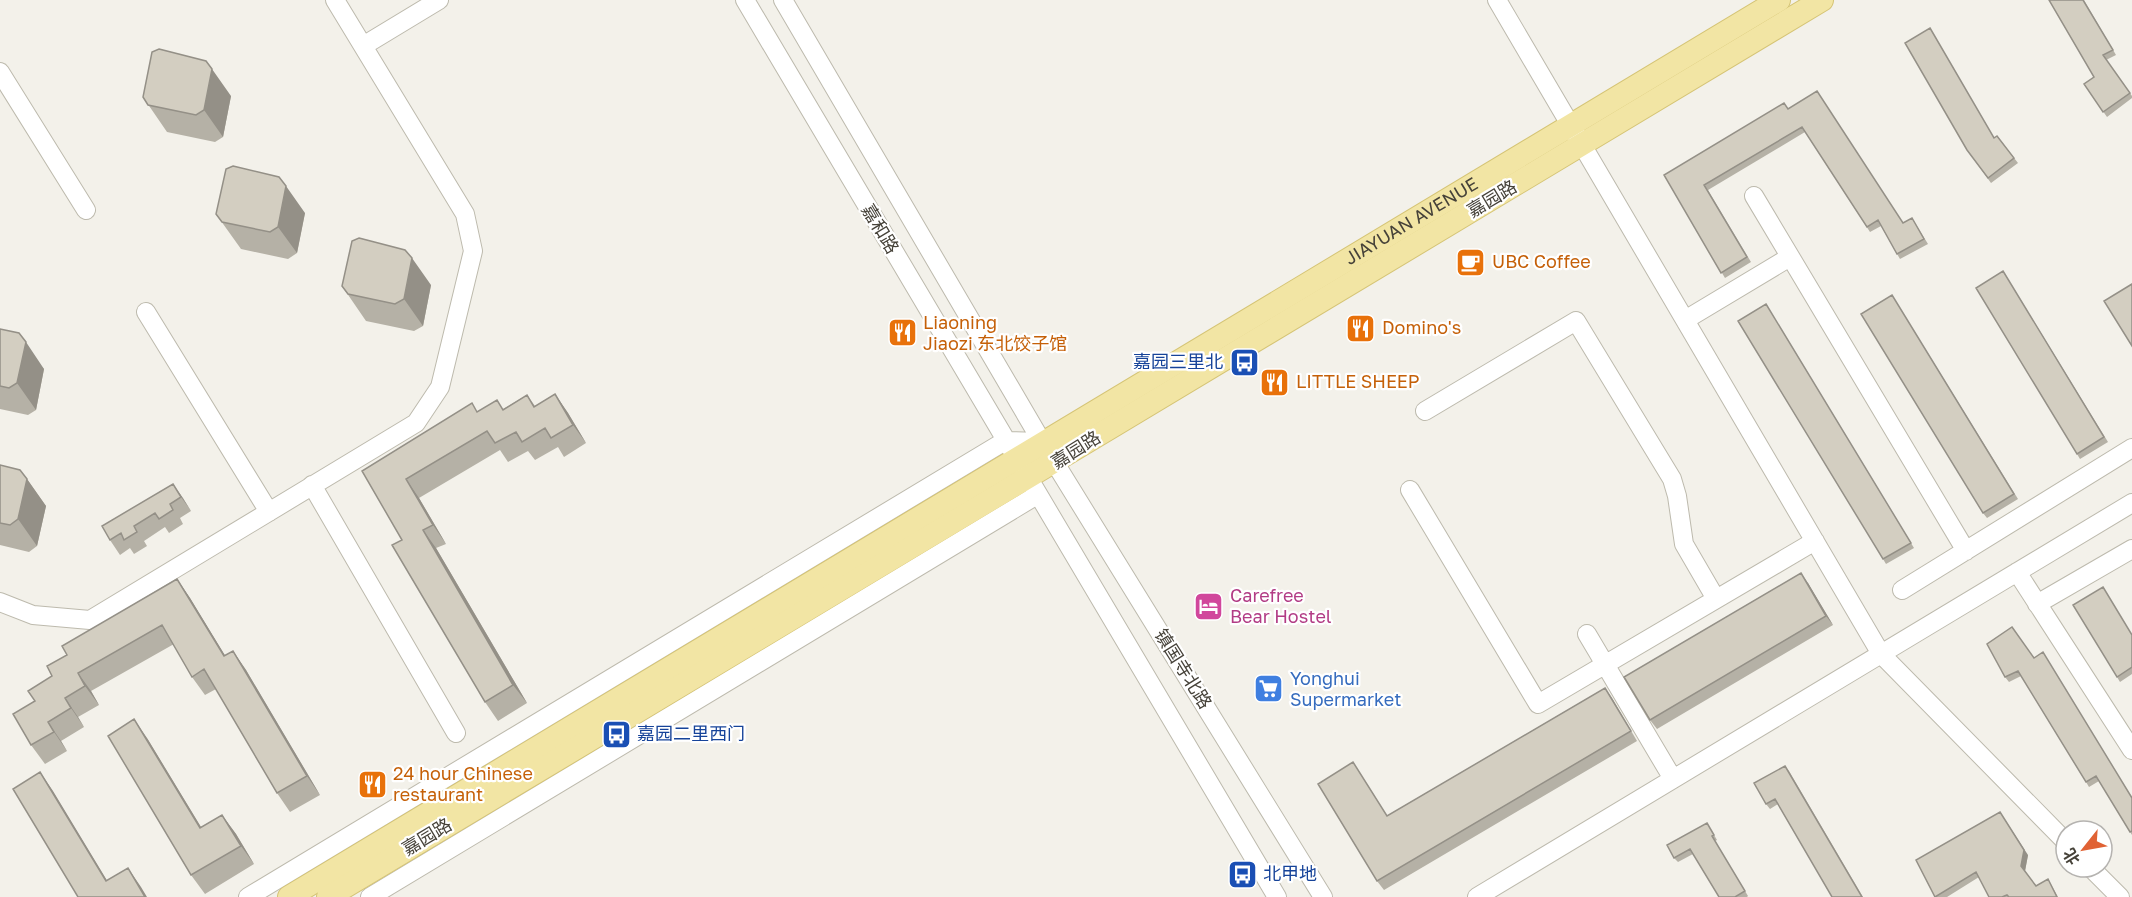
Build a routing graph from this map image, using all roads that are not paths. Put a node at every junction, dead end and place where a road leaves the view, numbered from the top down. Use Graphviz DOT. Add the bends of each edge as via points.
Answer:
graph roads {
  1 [pos="335,0"];
  2 [pos="440,0"];
  3 [pos="745,0"];
  4 [pos="783,0"];
  5 [pos="1497,0"];
  6 [pos="1779,0"];
  7 [pos="1822,0"];
  8 [pos="363,46"];
  9 [pos="0,72"];
  10 [pos="1571,126"];
  11 [pos="1582,146"];
  12 [pos="1754,196"];
  13 [pos="86,210"];
  14 [pos="1790,257"];
  15 [pos="146,312"];
  16 [pos="1685,320"];
  17 [pos="1425,411"];
  18 [pos="1042,442"];
  19 [pos="2132,448"];
  20 [pos="1011,450"];
  21 [pos="1055,463"];
  22 [pos="312,485"];
  23 [pos="1032,487"];
  24 [pos="1410,489"];
  25 [pos="2132,503"];
  26 [pos="269,512"];
  27 [pos="1815,541"];
  28 [pos="2132,549"];
  29 [pos="1966,551"];
  30 [pos="2017,572"];
  31 [pos="1902,590"];
  32 [pos="1716,599"];
  33 [pos="0,602"];
  34 [pos="2037,604"];
  35 [pos="1587,634"];
  36 [pos="1881,654"];
  37 [pos="1604,664"];
  38 [pos="456,733"];
  39 [pos="2132,750"];
  40 [pos="1673,779"];
  41 [pos="2054,830"];
  42 [pos="2102,879"];
  43 [pos="248,897"];
  44 [pos="289,897"];
  45 [pos="328,897"];
  46 [pos="370,897"];
  47 [pos="1277,897"];
  48 [pos="1323,897"];
  49 [pos="1477,897"];
  50 [pos="2120,897"];
  1 -- 8 [label="street"];
  2 -- 8 [label="street"];
  3 -- 20 [label="street, 嘉和路"];
  4 -- 18 [label="street, 嘉和路"];
  5 -- 10 [label="street"];
  6 -- 10 [label="main road, JIAYUAN AVENUE"];
  7 -- 11 [label="main road, 嘉园路"];
  8 -- 22 [label="street" via="465,214 473,251 440,387 416,423"];
  9 -- 13 [label="street"];
  10 -- 11 [label="street"];
  10 -- 18 [label="main road, JIAYUAN AVENUE"];
  11 -- 16 [label="street"];
  11 -- 21 [label="main road, 嘉园路"];
  12 -- 14 [label="street"];
  14 -- 16 [label="street"];
  14 -- 29 [label="street"];
  15 -- 26 [label="street"];
  16 -- 27 [label="street"];
  17 -- 32 [label="street" via="1576,321 1672,479 1684,544 1705,565"];
  18 -- 20 [label="main road, JIAYUAN AVENUE"];
  18 -- 21 [label="street, 镇国寺北路"];
  19 -- 29 [label="street"];
  20 -- 23 [label="street, 镇国寺北路"];
  20 -- 43 [label="street"];
  20 -- 44 [label="main road, 嘉园路"];
  21 -- 23 [label="main road, 嘉园路"];
  21 -- 48 [label="street, 镇国寺北路"];
  22 -- 26 [label="street"];
  22 -- 38 [label="street"];
  23 -- 45 [label="main road, 嘉园路"];
  23 -- 46 [label="street"];
  23 -- 47 [label="street, 镇国寺北路"];
  24 -- 37 [label="street" via="1538,704"];
  25 -- 30 [label="street"];
  26 -- 33 [label="street" via="90,620 33,615"];
  27 -- 32 [label="street"];
  27 -- 36 [label="street"];
  28 -- 34 [label="street"];
  29 -- 31 [label="street"];
  30 -- 34 [label="street"];
  30 -- 36 [label="street"];
  32 -- 37 [label="street"];
  34 -- 39 [label="street"];
  35 -- 37 [label="street"];
  36 -- 40 [label="street"];
  36 -- 41 [label="street"];
  37 -- 40 [label="street"];
  40 -- 49 [label="street"];
  42 -- 50 [label="street"];
}
